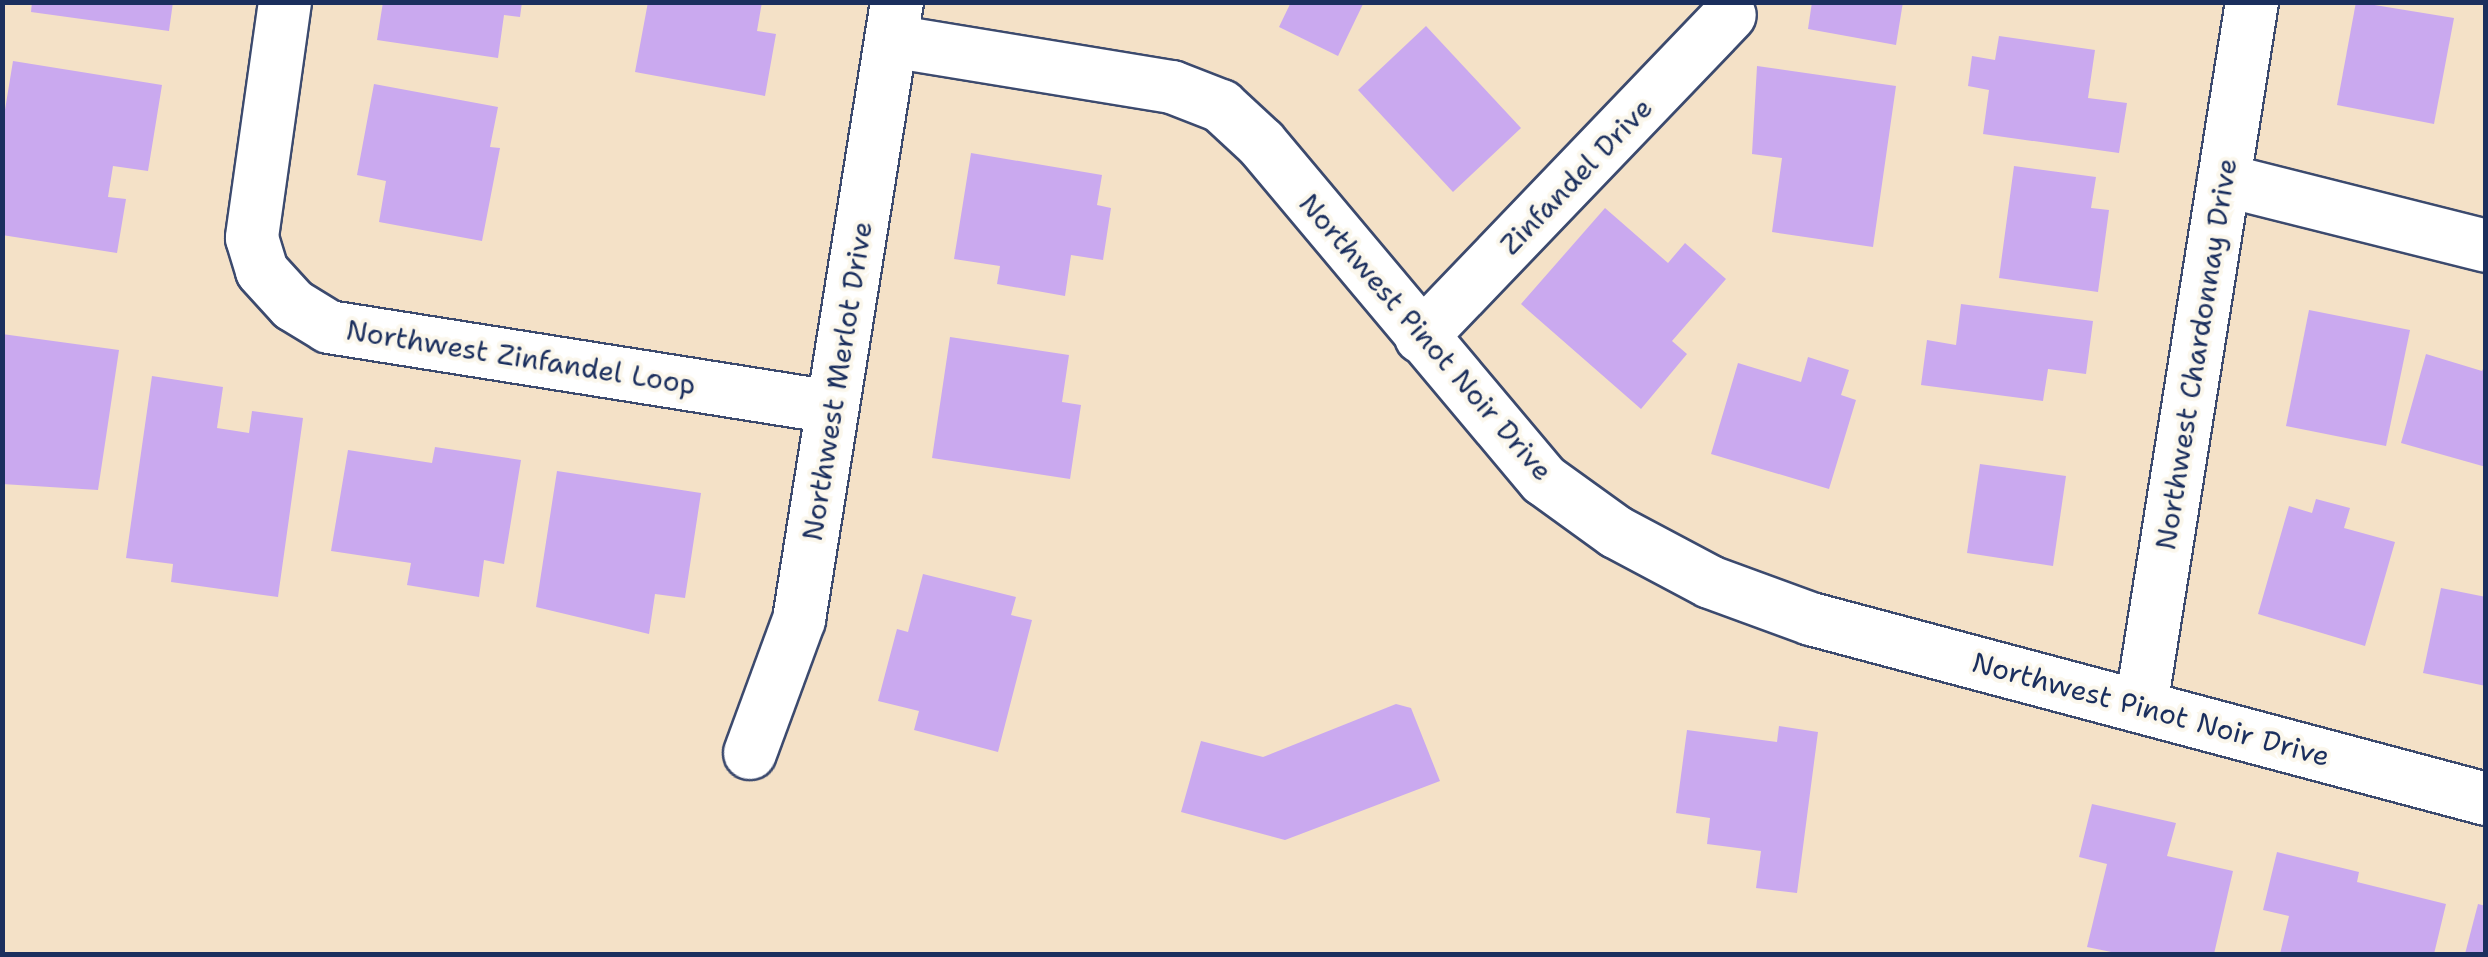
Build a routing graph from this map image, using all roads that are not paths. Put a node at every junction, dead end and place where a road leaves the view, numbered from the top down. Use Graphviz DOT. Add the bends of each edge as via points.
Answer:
graph roads {
  1 [pos="284,2"];
  2 [pos="2252,2"];
  3 [pos="1730,15"];
  4 [pos="894,22"];
  5 [pos="2224,180"];
  6 [pos="2486,246"];
  7 [pos="1421,337"];
  8 [pos="832,407"];
  9 [pos="2140,706"];
  10 [pos="750,753"];
  11 [pos="2486,799"];
  1 -- 8 [label="street, Northwest Zinfandel Loop" via="252,238 262,270 293,306 330,326"];
  2 -- 5 [label="street, Northwest Chardonnay Drive"];
  3 -- 7 [label="street, Zinfandel Drive"];
  4 -- 7 [label="street, Northwest Pinot Noir Drive" via="1172,87 1221,106 1261,144"];
  4 -- 8 [label="street, Northwest Merlot Drive"];
  5 -- 6 [label="street"];
  5 -- 9 [label="street, Northwest Chardonnay Drive"];
  7 -- 9 [label="street, Northwest Pinot Noir Drive" via="1544,480 1616,532 1710,582 1811,619"];
  8 -- 10 [label="street, Northwest Merlot Drive" via="799,620"];
  9 -- 11 [label="street, Northwest Pinot Noir Drive"];
}
